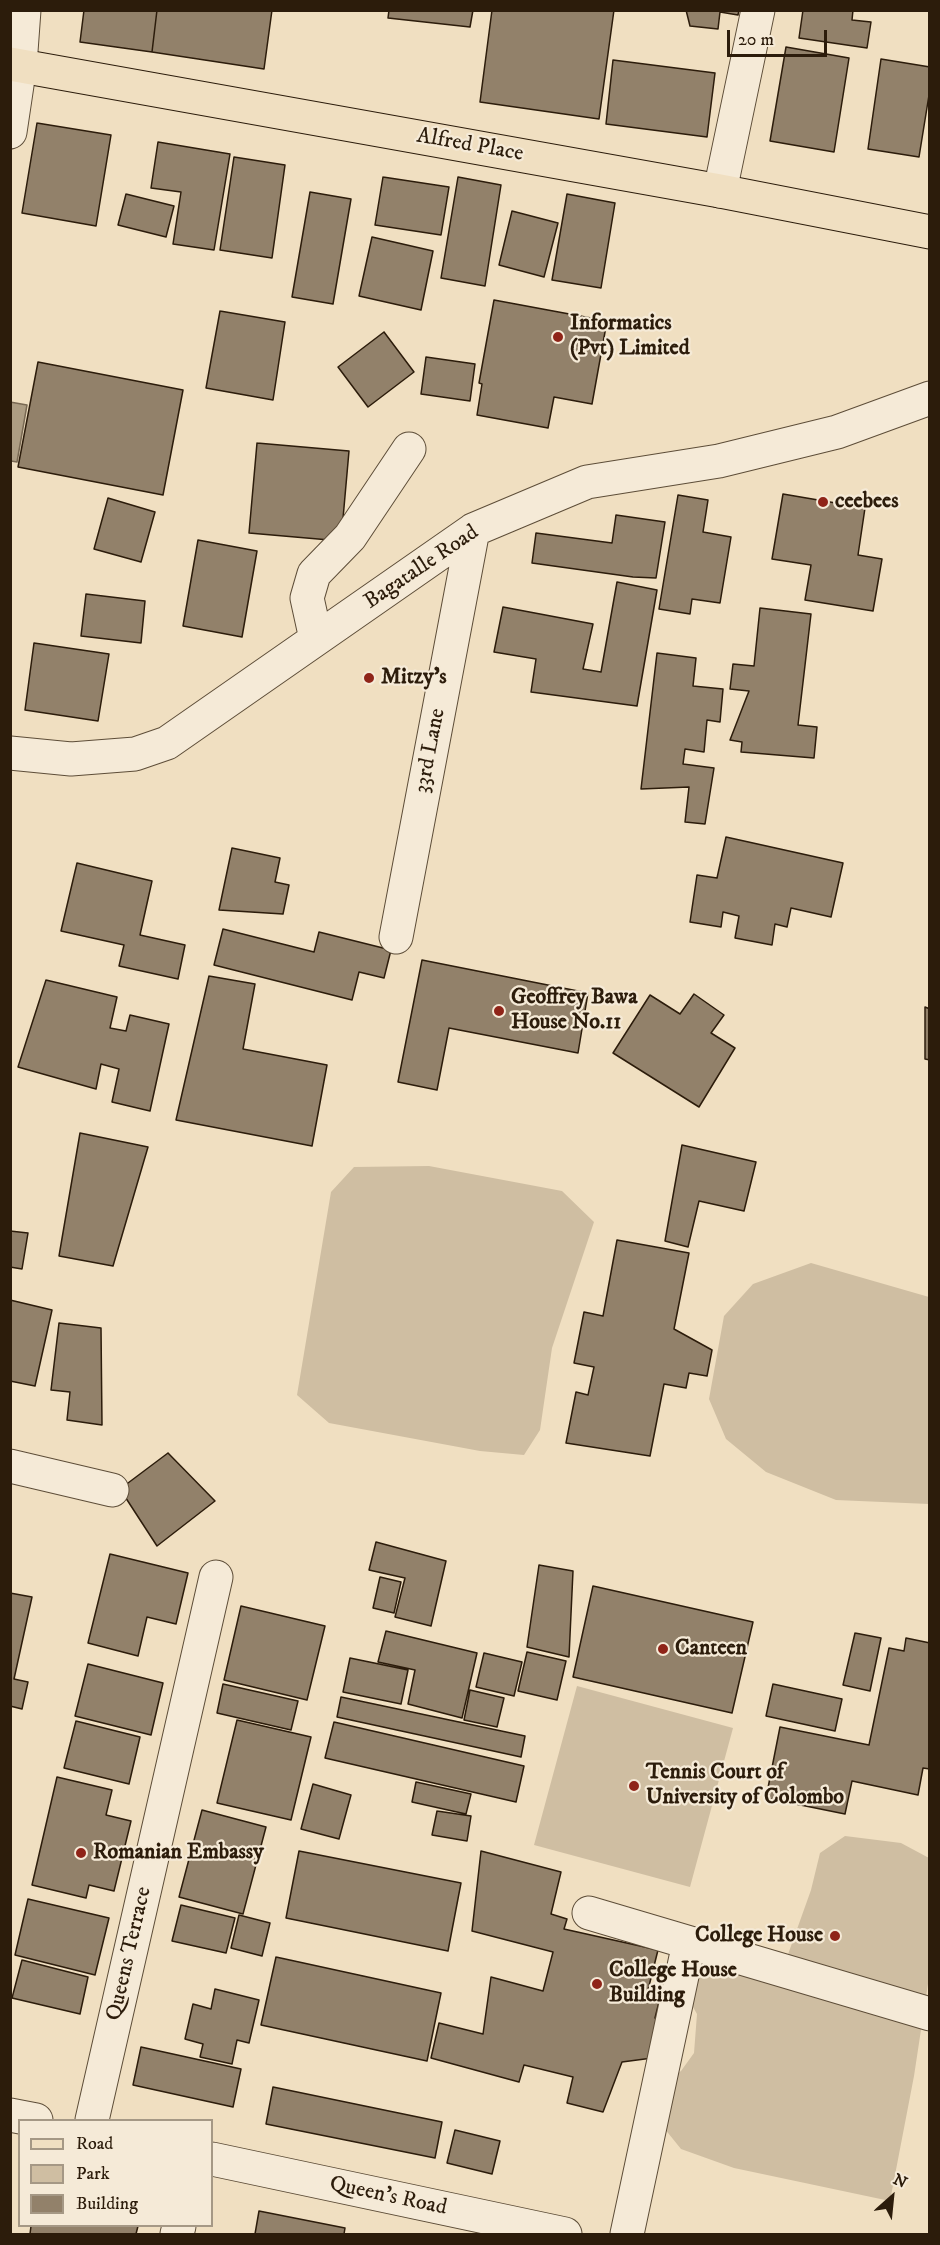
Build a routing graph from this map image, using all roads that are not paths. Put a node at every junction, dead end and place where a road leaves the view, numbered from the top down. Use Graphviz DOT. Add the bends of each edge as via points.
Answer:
graph roads {
  1 [pos="24,10"];
  2 [pos="758,10"];
  3 [pos="15,64"];
  4 [pos="10,132"];
  5 [pos="720,190"];
  6 [pos="930,232"];
  7 [pos="930,398"];
  8 [pos="409,449"];
  9 [pos="473,530"];
  10 [pos="316,639"];
  11 [pos="10,753"];
  12 [pos="396,937"];
  13 [pos="10,1466"];
  14 [pos="112,1490"];
  15 [pos="216,1576"];
  16 [pos="589,1913"];
  17 [pos="689,1943"];
  18 [pos="930,2014"];
  19 [pos="10,2115"];
  20 [pos="27,2119"];
  21 [pos="92,2119"];
  22 [pos="213,2159"];
  23 [pos="565,2235"];
  24 [pos="627,2235"];
  1 -- 3 [label="street"];
  2 -- 5 [label="street"];
  3 -- 4 [label="street"];
  3 -- 5 [label="main road, Alfred Place"];
  5 -- 6 [label="main road, Alfred Place"];
  7 -- 9 [label="street, Bagatalle Road" via="837,432 719,462 587,482"];
  8 -- 10 [label="street" via="350,537 314,574 307,598"];
  9 -- 10 [label="street, Bagatalle Road"];
  9 -- 12 [label="street, 33rd Lane"];
  10 -- 11 [label="street, Bagatalle Road" via="168,743 135,754 71,759"];
  13 -- 14 [label="street"];
  15 -- 21 [label="street, Queens Terrace"];
  16 -- 17 [label="street"];
  17 -- 18 [label="street"];
  17 -- 24 [label="street"];
  19 -- 20 [label="street"];
  22 -- 23 [label="street, Queen's Road"];
}
